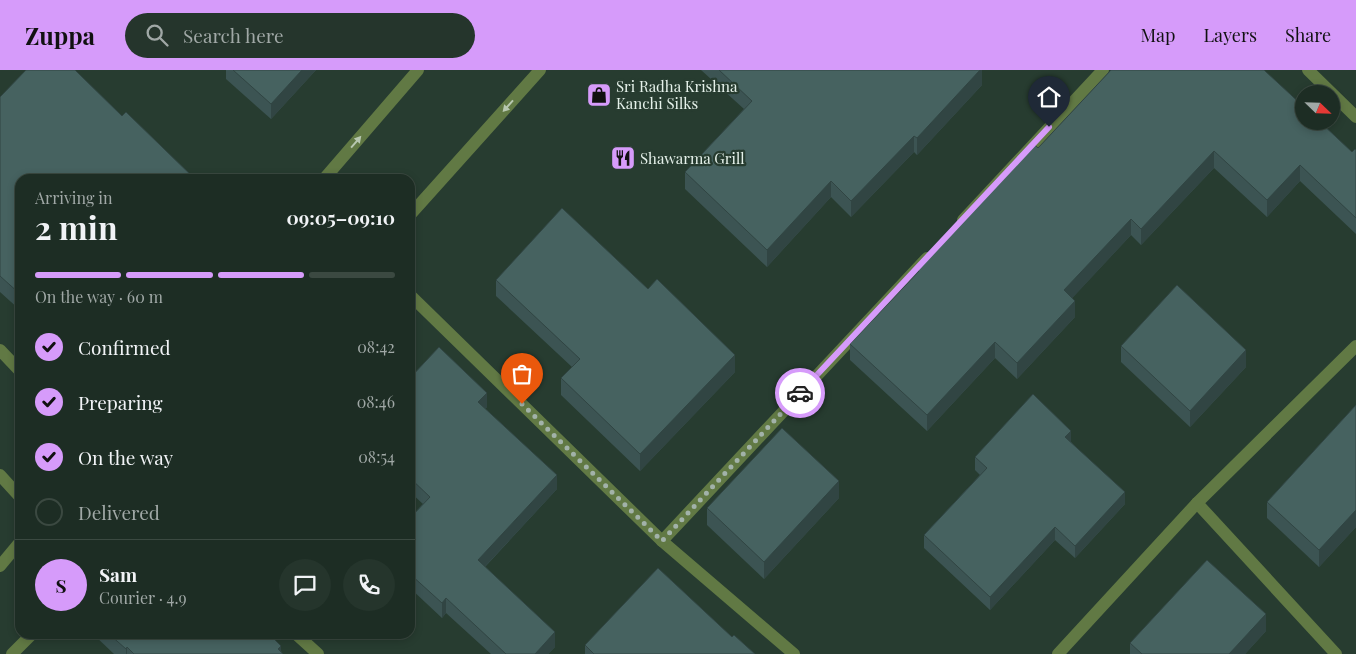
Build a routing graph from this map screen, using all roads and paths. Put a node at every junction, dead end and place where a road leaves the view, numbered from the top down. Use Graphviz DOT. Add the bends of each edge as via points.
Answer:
graph roads {
  1 [pos="418,70"];
  2 [pos="540,70"];
  3 [pos="1103,70"];
  4 [pos="1308,70"];
  5 [pos="1356,117"];
  6 [pos="328,174"];
  7 [pos="415,209"];
  8 [pos="954,229"];
  9 [pos="933,251"];
  10 [pos="415,300"];
  11 [pos="1356,346"];
  12 [pos="0,350"];
  13 [pos="15,366"];
  14 [pos="0,475"];
  15 [pos="15,492"];
  16 [pos="1197,503"];
  17 [pos="662,541"];
  18 [pos="15,548"];
  19 [pos="0,566"];
  20 [pos="27,639"];
  21 [pos="302,639"];
  22 [pos="12,654"];
  23 [pos="318,654"];
  24 [pos="794,654"];
  25 [pos="1058,654"];
  26 [pos="1336,654"];
  6 -- 1 [label="street, one-way"];
  2 -- 7 [label="street, one-way"];
  3 -- 8 [label="street"];
  4 -- 5 [label="street"];
  9 -- 17 [label="street"];
  10 -- 17 [label="street"];
  11 -- 16 [label="street"];
  12 -- 13 [label="street"];
  14 -- 15 [label="street"];
  16 -- 25 [label="street"];
  16 -- 26 [label="street"];
  17 -- 24 [label="street"];
  18 -- 19 [label="street"];
  20 -- 22 [label="street"];
  21 -- 23 [label="street"];
}
